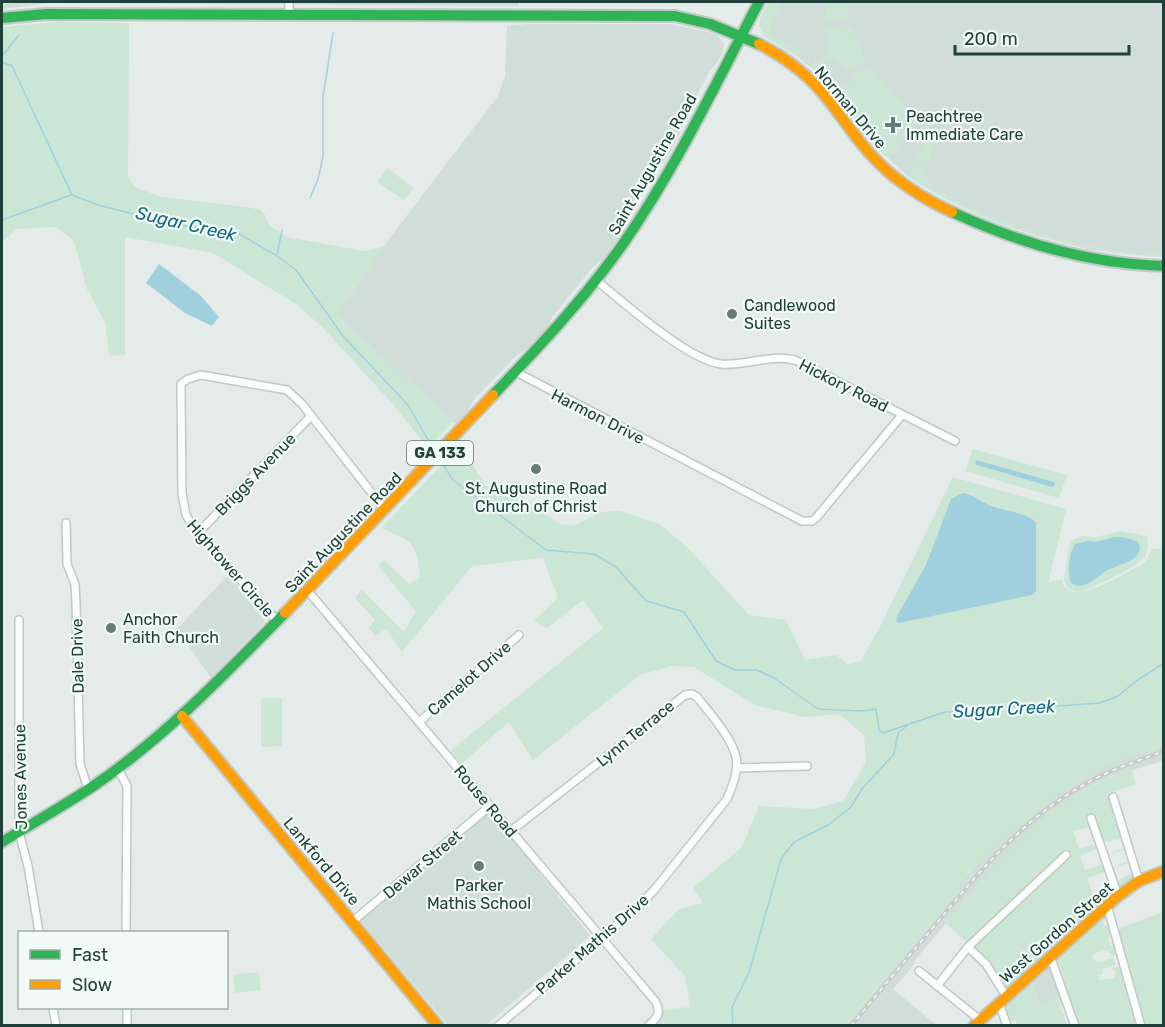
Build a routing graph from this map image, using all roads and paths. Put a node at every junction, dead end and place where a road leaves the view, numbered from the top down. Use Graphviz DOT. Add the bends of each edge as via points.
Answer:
graph roads {
  1 [pos="289,2"];
  2 [pos="758,4"];
  3 [pos="289,16"];
  4 [pos="2,18"];
  5 [pos="741,35"];
  6 [pos="1164,266"];
  7 [pos="596,280"];
  8 [pos="516,372"];
  9 [pos="902,414"];
  10 [pos="311,416"];
  11 [pos="955,441"];
  12 [pos="682,459"];
  13 [pos="385,510"];
  14 [pos="66,523"];
  15 [pos="199,532"];
  16 [pos="307,590"];
  17 [pos="19,620"];
  18 [pos="277,621"];
  19 [pos="519,634"];
  20 [pos="182,716"];
  21 [pos="419,722"];
  22 [pos="807,766"];
  23 [pos="736,768"];
  24 [pos="118,769"];
  25 [pos="88,789"];
  26 [pos="1113,798"];
  27 [pos="490,806"];
  28 [pos="1091,818"];
  29 [pos="511,831"];
  30 [pos="19,832"];
  31 [pos="2,842"];
  32 [pos="1066,855"];
  33 [pos="1164,871"];
  34 [pos="1139,881"];
  35 [pos="1118,896"];
  36 [pos="1107,905"];
  37 [pos="353,921"];
  38 [pos="39,931"];
  39 [pos="126,931"];
  40 [pos="601,938"];
  41 [pos="968,947"];
  42 [pos="1050,956"];
  43 [pos="919,971"];
  44 [pos="937,986"];
  45 [pos="1002,999"];
  46 [pos="53,1009"];
  47 [pos="127,1009"];
  48 [pos="977,1023"];
  49 [pos="56,1026"];
  50 [pos="127,1026"];
  51 [pos="438,1026"];
  52 [pos="498,1026"];
  53 [pos="648,1026"];
  54 [pos="1007,1026"];
  55 [pos="1075,1026"];
  56 [pos="1141,1026"];
  1 -- 3 [label="street"];
  2 -- 5 [label="main road, Saint Augustine Road / GA 133"];
  3 -- 4 [label="main road, Norman Drive" via="46,14"];
  3 -- 5 [label="main road, Norman Drive" via="675,16 709,22"];
  5 -- 6 [label="main road, Norman Drive" via="809,78 886,170 945,209 1067,254 1130,266"];
  5 -- 7 [label="main road, Saint Augustine Road / GA 133" via="653,197"];
  7 -- 8 [label="main road, Saint Augustine Road / GA 133"];
  7 -- 9 [label="street, Hickory Road" via="699,357 726,364 776,357 795,360"];
  8 -- 12 [label="street, Harmon Drive"];
  8 -- 13 [label="main road, Saint Augustine Road / GA 133"];
  9 -- 11 [label="street, Hickory Road"];
  9 -- 12 [label="street, Hickory Road" via="816,518 808,522"];
  10 -- 13 [label="street, Hightower Circle"];
  10 -- 15 [label="street, Briggs Avenue"];
  10 -- 15 [label="street, Hightower Circle" via="287,390 201,375 182,384 183,500 186,515"];
  13 -- 16 [label="main road, Saint Augustine Road / GA 133"];
  14 -- 25 [label="street, Dale Drive" via="67,564 75,584 80,764"];
  15 -- 18 [label="street, Hightower Circle"];
  16 -- 18 [label="main road, Saint Augustine Road / GA 133"];
  16 -- 21 [label="street, Rouse Road"];
  17 -- 30 [label="street, Jones Avenue"];
  18 -- 20 [label="main road, Saint Augustine Road / GA 133"];
  19 -- 21 [label="street, Camelot Drive"];
  20 -- 24 [label="main road, Saint Augustine Road / GA 133"];
  20 -- 37 [label="main road, Lankford Drive"];
  21 -- 27 [label="street, Rouse Road"];
  22 -- 23 [label="street"];
  23 -- 29 [label="street, Lynn Terrace" via="737,758 723,731 697,697 685,695"];
  23 -- 40 [label="street, Parker Mathis Drive" via="733,786 718,812 655,889"];
  24 -- 25 [label="main road, Saint Augustine Road / GA 133"];
  24 -- 39 [label="street" via="127,786"];
  25 -- 30 [label="main road, Saint Augustine Road / GA 133"];
  26 -- 34 [label="street"];
  27 -- 29 [label="street, Rouse Road"];
  27 -- 37 [label="street, Dewar Street"];
  28 -- 35 [label="street"];
  29 -- 40 [label="street, Rouse Road"];
  30 -- 31 [label="main road, Saint Augustine Road / GA 133"];
  30 -- 38 [label="street, Jones Avenue"];
  32 -- 41 [label="street"];
  33 -- 34 [label="main road, West Gordon Street"];
  34 -- 35 [label="main road, West Gordon Street"];
  35 -- 36 [label="main road, West Gordon Street"];
  36 -- 42 [label="main road, West Gordon Street"];
  36 -- 56 [label="street"];
  37 -- 51 [label="main road, Lankford Drive"];
  40 -- 52 [label="street, Parker Mathis Drive"];
  40 -- 53 [label="street, Rouse Road" via="656,1002 658,1015"];
  41 -- 44 [label="street"];
  41 -- 45 [label="street" via="986,964"];
  42 -- 45 [label="main road, West Gordon Street"];
  42 -- 55 [label="street"];
  43 -- 44 [label="street"];
  44 -- 48 [label="street"];
  45 -- 48 [label="main road, West Gordon Street"];
  45 -- 54 [label="street"];
  46 -- 49 [label="street"];
  47 -- 50 [label="street"];
}
